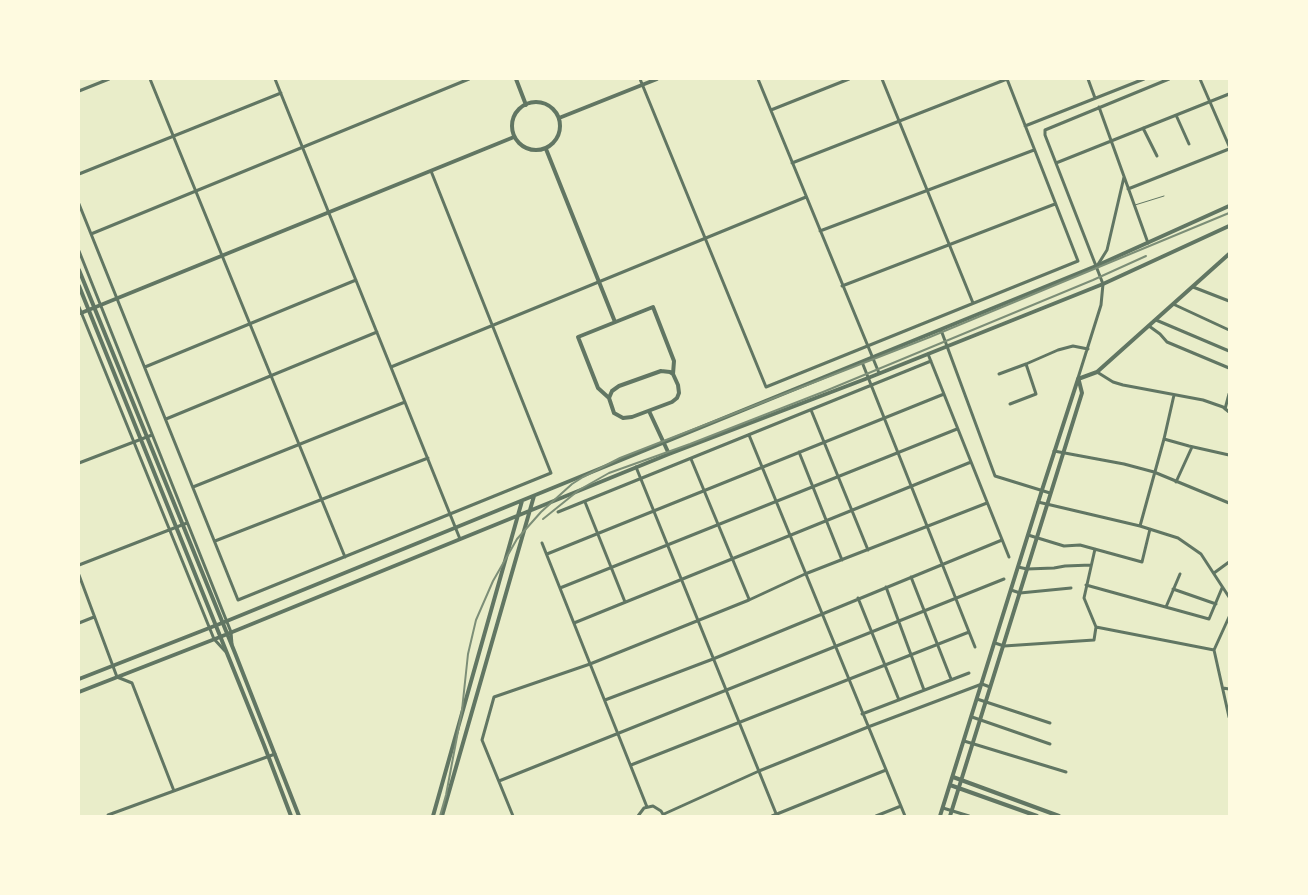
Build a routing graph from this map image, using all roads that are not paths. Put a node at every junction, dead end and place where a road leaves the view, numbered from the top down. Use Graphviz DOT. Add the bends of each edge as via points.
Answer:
graph roads {
  1 [pos="109,79"];
  2 [pos="150,79"];
  3 [pos="275,79"];
  4 [pos="469,79"];
  5 [pos="516,79"];
  6 [pos="640,79"];
  7 [pos="657,79"];
  8 [pos="758,79"];
  9 [pos="849,79"];
  10 [pos="882,79"];
  11 [pos="1007,79"];
  12 [pos="1088,79"];
  13 [pos="1144,79"];
  14 [pos="1169,79"];
  15 [pos="1200,79"];
  16 [pos="642,85"];
  17 [pos="79,91"];
  18 [pos="281,93"];
  19 [pos="1229,94"];
  20 [pos="1095,98"];
  21 [pos="1210,102"];
  22 [pos="526,105"];
  23 [pos="1098,107"];
  24 [pos="771,110"];
  25 [pos="1176,115"];
  26 [pos="559,118"];
  27 [pos="899,122"];
  28 [pos="1025,126"];
  29 [pos="1143,128"];
  30 [pos="173,136"];
  31 [pos="514,137"];
  32 [pos="1111,141"];
  33 [pos="1189,144"];
  34 [pos="303,147"];
  35 [pos="546,148"];
  36 [pos="1229,148"];
  37 [pos="1034,150"];
  38 [pos="1157,156"];
  39 [pos="1056,163"];
  40 [pos="792,164"];
  41 [pos="431,171"];
  42 [pos="79,174"];
  43 [pos="1124,177"];
  44 [pos="1128,189"];
  45 [pos="196,191"];
  46 [pos="928,191"];
  47 [pos="1164,196"];
  48 [pos="806,197"];
  49 [pos="79,204"];
  50 [pos="1056,204"];
  51 [pos="1134,206"];
  52 [pos="1229,206"];
  53 [pos="329,212"];
  54 [pos="1229,226"];
  55 [pos="820,231"];
  56 [pos="91,234"];
  57 [pos="705,239"];
  58 [pos="1148,243"];
  59 [pos="950,245"];
  60 [pos="79,251"];
  61 [pos="1229,254"];
  62 [pos="222,256"];
  63 [pos="1096,266"];
  64 [pos="79,270"];
  65 [pos="356,280"];
  66 [pos="599,282"];
  67 [pos="1103,284"];
  68 [pos="79,286"];
  69 [pos="842,286"];
  70 [pos="1193,287"];
  71 [pos="117,299"];
  72 [pos="1229,301"];
  73 [pos="973,303"];
  74 [pos="1173,304"];
  75 [pos="101,306"];
  76 [pos="79,307"];
  77 [pos="94,308"];
  78 [pos="88,311"];
  79 [pos="81,313"];
  80 [pos="1156,320"];
  81 [pos="85,322"];
  82 [pos="615,322"];
  83 [pos="80,323"];
  84 [pos="250,324"];
  85 [pos="492,326"];
  86 [pos="1149,326"];
  87 [pos="941,330"];
  88 [pos="1229,330"];
  89 [pos="377,332"];
  90 [pos="947,345"];
  91 [pos="866,346"];
  92 [pos="1088,349"];
  93 [pos="1229,351"];
  94 [pos="928,353"];
  95 [pos="871,358"];
  96 [pos="931,361"];
  97 [pos="862,362"];
  98 [pos="1026,364"];
  99 [pos="145,367"];
  100 [pos="391,367"];
  101 [pos="1229,368"];
  102 [pos="1097,372"];
  103 [pos="878,373"];
  104 [pos="673,374"];
  105 [pos="999,374"];
  106 [pos="271,376"];
  107 [pos="868,378"];
  108 [pos="1078,379"];
  109 [pos="871,386"];
  110 [pos="944,394"];
  111 [pos="1229,394"];
  112 [pos="1174,395"];
  113 [pos="609,398"];
  114 [pos="405,402"];
  115 [pos="1010,404"];
  116 [pos="1225,409"];
  117 [pos="812,410"];
  118 [pos="649,411"];
  119 [pos="1229,412"];
  120 [pos="884,418"];
  121 [pos="166,419"];
  122 [pos="957,429"];
  123 [pos="152,434"];
  124 [pos="749,435"];
  125 [pos="146,437"];
  126 [pos="140,439"];
  127 [pos="1164,439"];
  128 [pos="134,442"];
  129 [pos="824,442"];
  130 [pos="664,443"];
  131 [pos="299,445"];
  132 [pos="1192,447"];
  133 [pos="1054,451"];
  134 [pos="799,452"];
  135 [pos="898,453"];
  136 [pos="1062,453"];
  137 [pos="669,454"];
  138 [pos="1229,455"];
  139 [pos="428,458"];
  140 [pos="690,459"];
  141 [pos="971,462"];
  142 [pos="79,463"];
  143 [pos="636,467"];
  144 [pos="762,468"];
  145 [pos="1154,472"];
  146 [pos="838,476"];
  147 [pos="641,479"];
  148 [pos="1176,482"];
  149 [pos="911,486"];
  150 [pos="813,487"];
  151 [pos="193,488"];
  152 [pos="1042,490"];
  153 [pos="704,491"];
  154 [pos="1050,493"];
  155 [pos="534,496"];
  156 [pos="321,500"];
  157 [pos="522,501"];
  158 [pos="586,502"];
  159 [pos="776,502"];
  160 [pos="1038,502"];
  161 [pos="987,503"];
  162 [pos="1229,503"];
  163 [pos="1046,504"];
  164 [pos="852,510"];
  165 [pos="531,511"];
  166 [pos="654,511"];
  167 [pos="558,512"];
  168 [pos="450,514"];
  169 [pos="519,515"];
  170 [pos="826,521"];
  171 [pos="187,522"];
  172 [pos="182,525"];
  173 [pos="718,525"];
  174 [pos="927,526"];
  175 [pos="1140,526"];
  176 [pos="176,527"];
  177 [pos="456,528"];
  178 [pos="1150,529"];
  179 [pos="169,530"];
  180 [pos="598,534"];
  181 [pos="1028,535"];
  182 [pos="790,536"];
  183 [pos="1037,538"];
  184 [pos="460,539"];
  185 [pos="1002,540"];
  186 [pos="215,541"];
  187 [pos="542,543"];
  188 [pos="668,545"];
  189 [pos="1095,549"];
  190 [pos="868,550"];
  191 [pos="547,554"];
  192 [pos="345,557"];
  193 [pos="1009,557"];
  194 [pos="732,559"];
  195 [pos="842,560"];
  196 [pos="1229,562"];
  197 [pos="942,564"];
  198 [pos="1091,565"];
  199 [pos="79,566"];
  200 [pos="611,567"];
  201 [pos="1018,567"];
  202 [pos="1028,569"];
  203 [pos="1214,573"];
  204 [pos="805,574"];
  205 [pos="1180,574"];
  206 [pos="79,575"];
  207 [pos="911,576"];
  208 [pos="682,579"];
  209 [pos="1004,579"];
  210 [pos="1086,585"];
  211 [pos="886,587"];
  212 [pos="560,588"];
  213 [pos="1071,588"];
  214 [pos="1222,588"];
  215 [pos="1174,589"];
  216 [pos="1011,590"];
  217 [pos="1020,593"];
  218 [pos="1229,597"];
  219 [pos="858,598"];
  220 [pos="956,599"];
  221 [pos="749,600"];
  222 [pos="625,602"];
  223 [pos="1216,604"];
  224 [pos="1166,607"];
  225 [pos="924,611"];
  226 [pos="822,613"];
  227 [pos="94,617"];
  228 [pos="1229,617"];
  229 [pos="698,620"];
  230 [pos="79,622"];
  231 [pos="227,622"];
  232 [pos="574,622"];
  233 [pos="898,622"];
  234 [pos="222,624"];
  235 [pos="216,626"];
  236 [pos="1096,627"];
  237 [pos="209,628"];
  238 [pos="1223,631"];
  239 [pos="231,632"];
  240 [pos="872,632"];
  241 [pos="969,632"];
  242 [pos="1229,633"];
  243 [pos="226,634"];
  244 [pos="220,637"];
  245 [pos="214,639"];
  246 [pos="995,643"];
  247 [pos="937,645"];
  248 [pos="1004,646"];
  249 [pos="233,647"];
  250 [pos="835,647"];
  251 [pos="975,647"];
  252 [pos="1214,650"];
  253 [pos="225,651"];
  254 [pos="912,655"];
  255 [pos="713,659"];
  256 [pos="590,664"];
  257 [pos="113,666"];
  258 [pos="885,666"];
  259 [pos="969,672"];
  260 [pos="117,677"];
  261 [pos="79,679"];
  262 [pos="848,680"];
  263 [pos="951,680"];
  264 [pos="982,684"];
  265 [pos="991,687"];
  266 [pos="1224,688"];
  267 [pos="1229,689"];
  268 [pos="726,690"];
  269 [pos="924,690"];
  270 [pos="79,692"];
  271 [pos="978,699"];
  272 [pos="605,700"];
  273 [pos="899,700"];
  274 [pos="987,701"];
  275 [pos="862,714"];
  276 [pos="1229,716"];
  277 [pos="972,717"];
  278 [pos="981,720"];
  279 [pos="739,723"];
  280 [pos="1050,723"];
  281 [pos="868,727"];
  282 [pos="618,734"];
  283 [pos="964,741"];
  284 [pos="974,743"];
  285 [pos="1050,744"];
  286 [pos="276,754"];
  287 [pos="268,756"];
  288 [pos="631,765"];
  289 [pos="886,770"];
  290 [pos="759,771"];
  291 [pos="1066,772"];
  292 [pos="953,777"];
  293 [pos="962,780"];
  294 [pos="499,781"];
  295 [pos="950,785"];
  296 [pos="959,788"];
  297 [pos="174,791"];
  298 [pos="901,806"];
  299 [pos="646,807"];
  300 [pos="942,808"];
  301 [pos="952,811"];
  302 [pos="108,815"];
  303 [pos="664,815"];
  304 [pos="291,816"];
  305 [pos="299,816"];
  306 [pos="432,816"];
  307 [pos="442,816"];
  308 [pos="514,816"];
  309 [pos="638,816"];
  310 [pos="775,816"];
  311 [pos="876,816"];
  312 [pos="905,816"];
  313 [pos="940,816"];
  314 [pos="950,816"];
  315 [pos="969,816"];
  316 [pos="1037,816"];
  317 [pos="1059,816"];
  1 -- 17 [label="street"];
  2 -- 30 [label="street"];
  3 -- 18 [label="street"];
  4 -- 34 [label="street"];
  5 -- 22 [label="street"];
  6 -- 16 [label="street"];
  7 -- 16 [label="street"];
  8 -- 24 [label="street"];
  9 -- 24 [label="street"];
  10 -- 27 [label="street"];
  11 -- 27 [label="street"];
  11 -- 28 [label="street"];
  12 -- 20 [label="street"];
  13 -- 20 [label="street"];
  14 -- 23 [label="street"];
  15 -- 21 [label="street"];
  16 -- 26 [label="street"];
  16 -- 57 [label="street"];
  18 -- 30 [label="street"];
  18 -- 34 [label="street"];
  19 -- 21 [label="street"];
  20 -- 28 [label="street"];
  21 -- 25 [label="street"];
  21 -- 36 [label="street"];
  22 -- 26 [label="street" via="547,105"];
  22 -- 31 [label="street" via="513,120"];
  23 -- 32 [label="street"];
  23 -- 39 [label="street" via="1045,130"];
  24 -- 40 [label="street"];
  25 -- 29 [label="street"];
  25 -- 33 [label="street"];
  26 -- 35 [label="street" via="557,138"];
  27 -- 40 [label="street"];
  27 -- 46 [label="street"];
  28 -- 37 [label="street"];
  29 -- 32 [label="street"];
  29 -- 38 [label="street"];
  30 -- 42 [label="street"];
  30 -- 45 [label="street"];
  31 -- 35 [label="street" via="527,149"];
  31 -- 41 [label="street"];
  32 -- 39 [label="street"];
  32 -- 43 [label="street"];
  34 -- 45 [label="street"];
  34 -- 53 [label="street"];
  35 -- 66 [label="street"];
  36 -- 44 [label="street"];
  37 -- 46 [label="street"];
  37 -- 50 [label="street"];
  39 -- 63 [label="street"];
  40 -- 48 [label="street"];
  41 -- 53 [label="street"];
  41 -- 85 [label="street"];
  43 -- 44 [label="street"];
  43 -- 63 [label="street" via="1107,250"];
  44 -- 51 [label="street"];
  45 -- 56 [label="street"];
  45 -- 62 [label="street"];
  46 -- 55 [label="street"];
  46 -- 59 [label="street"];
  47 -- 51 [label="lane"];
  48 -- 55 [label="street"];
  48 -- 57 [label="street"];
  49 -- 56 [label="street"];
  50 -- 59 [label="street"];
  50 -- 73 [label="street" via="1078,261"];
  51 -- 58 [label="street"];
  52 -- 58 [label="street"];
  53 -- 62 [label="street"];
  53 -- 65 [label="street"];
  54 -- 67 [label="street"];
  55 -- 69 [label="street"];
  56 -- 71 [label="street"];
  57 -- 66 [label="street"];
  57 -- 91 [label="street" via="766,387"];
  58 -- 63 [label="street"];
  59 -- 69 [label="street"];
  59 -- 73 [label="street"];
  60 -- 75 [label="street"];
  61 -- 70 [label="street"];
  62 -- 71 [label="street"];
  62 -- 84 [label="street"];
  63 -- 67 [label="street"];
  63 -- 87 [label="street"];
  64 -- 77 [label="street"];
  65 -- 84 [label="street"];
  65 -- 89 [label="street"];
  66 -- 82 [label="street"];
  66 -- 85 [label="street"];
  67 -- 90 [label="street"];
  67 -- 92 [label="street"];
  68 -- 78 [label="street"];
  69 -- 91 [label="street"];
  70 -- 72 [label="street"];
  70 -- 74 [label="street"];
  71 -- 75 [label="street"];
  71 -- 99 [label="street"];
  73 -- 91 [label="street"];
  74 -- 80 [label="street"];
  74 -- 88 [label="street"];
  75 -- 77 [label="street"];
  75 -- 123 [label="street"];
  76 -- 79 [label="street"];
  77 -- 78 [label="street"];
  77 -- 125 [label="street"];
  78 -- 79 [label="street"];
  78 -- 126 [label="street"];
  79 -- 81 [label="street"];
  80 -- 86 [label="street"];
  80 -- 93 [label="street"];
  81 -- 83 [label="street"];
  81 -- 128 [label="street"];
  82 -- 104 [label="street" via="653,307 674,361"];
  82 -- 113 [label="street" via="578,337 598,388"];
  84 -- 99 [label="street"];
  84 -- 106 [label="street"];
  85 -- 100 [label="street"];
  85 -- 168 [label="street" via="551,473"];
  86 -- 101 [label="street" via="1167,342"];
  86 -- 102 [label="street"];
  87 -- 90 [label="street"];
  87 -- 95 [label="street"];
  89 -- 100 [label="street"];
  89 -- 106 [label="street"];
  90 -- 94 [label="street"];
  90 -- 152 [label="street" via="995,476"];
  91 -- 95 [label="street"];
  92 -- 98 [label="street" via="1073,346"];
  92 -- 108 [label="street"];
  94 -- 96 [label="street"];
  94 -- 103 [label="street"];
  95 -- 97 [label="street"];
  95 -- 103 [label="street"];
  96 -- 109 [label="street"];
  96 -- 110 [label="street"];
  97 -- 107 [label="street"];
  97 -- 130 [label="street"];
  98 -- 105 [label="street"];
  98 -- 115 [label="street" via="1036,394"];
  99 -- 121 [label="street"];
  100 -- 114 [label="street"];
  102 -- 108 [label="street"];
  102 -- 112 [label="street" via="1123,385"];
  103 -- 107 [label="street"];
  104 -- 113 [label="street" via="661,371 619,386"];
  104 -- 118 [label="street" via="678,385 677,398"];
  106 -- 121 [label="street"];
  106 -- 131 [label="street"];
  107 -- 109 [label="street"];
  107 -- 137 [label="street"];
  108 -- 133 [label="street"];
  108 -- 136 [label="street" via="1082,393"];
  109 -- 117 [label="street"];
  109 -- 120 [label="street"];
  110 -- 120 [label="street"];
  110 -- 122 [label="street"];
  111 -- 116 [label="street"];
  112 -- 116 [label="street" via="1204,400"];
  112 -- 127 [label="street"];
  113 -- 118 [label="street" via="618,417 632,417"];
  114 -- 131 [label="street"];
  114 -- 139 [label="street"];
  116 -- 119 [label="street"];
  117 -- 124 [label="street"];
  117 -- 129 [label="street"];
  118 -- 130 [label="street"];
  120 -- 129 [label="street"];
  120 -- 135 [label="street"];
  121 -- 151 [label="street"];
  122 -- 135 [label="street"];
  122 -- 141 [label="street"];
  123 -- 125 [label="street"];
  123 -- 171 [label="street"];
  124 -- 140 [label="street"];
  124 -- 144 [label="street"];
  125 -- 126 [label="street"];
  125 -- 172 [label="street"];
  126 -- 128 [label="street"];
  126 -- 176 [label="street"];
  127 -- 132 [label="street"];
  127 -- 145 [label="street"];
  128 -- 142 [label="street"];
  128 -- 179 [label="street"];
  129 -- 134 [label="street"];
  129 -- 146 [label="street"];
  130 -- 137 [label="street"];
  130 -- 155 [label="street"];
  131 -- 151 [label="street"];
  131 -- 156 [label="street"];
  132 -- 138 [label="street"];
  132 -- 148 [label="street"];
  133 -- 136 [label="street"];
  133 -- 152 [label="street"];
  134 -- 144 [label="street"];
  134 -- 150 [label="street"];
  135 -- 146 [label="street"];
  135 -- 149 [label="street"];
  136 -- 145 [label="street"];
  136 -- 154 [label="street"];
  137 -- 143 [label="street"];
  139 -- 156 [label="street"];
  139 -- 168 [label="street"];
  140 -- 147 [label="street"];
  140 -- 153 [label="street"];
  141 -- 149 [label="street"];
  141 -- 161 [label="street"];
  143 -- 147 [label="street"];
  143 -- 165 [label="street"];
  144 -- 153 [label="street"];
  144 -- 159 [label="street"];
  145 -- 148 [label="street"];
  145 -- 175 [label="street"];
  146 -- 150 [label="street"];
  146 -- 164 [label="street"];
  147 -- 158 [label="street"];
  147 -- 166 [label="street"];
  148 -- 162 [label="street"];
  149 -- 164 [label="street"];
  149 -- 174 [label="street"];
  150 -- 159 [label="street"];
  150 -- 170 [label="street"];
  151 -- 186 [label="street"];
  152 -- 154 [label="street"];
  152 -- 160 [label="street"];
  153 -- 166 [label="street"];
  153 -- 173 [label="street"];
  154 -- 163 [label="street"];
  155 -- 157 [label="street"];
  155 -- 165 [label="street"];
  156 -- 186 [label="street"];
  156 -- 192 [label="street"];
  157 -- 169 [label="street"];
  157 -- 177 [label="street"];
  158 -- 167 [label="street"];
  158 -- 180 [label="street"];
  159 -- 173 [label="street"];
  159 -- 182 [label="street"];
  160 -- 163 [label="street"];
  160 -- 181 [label="street"];
  161 -- 174 [label="street"];
  161 -- 185 [label="street"];
  163 -- 175 [label="street"];
  163 -- 183 [label="street"];
  164 -- 170 [label="street"];
  164 -- 190 [label="street"];
  165 -- 169 [label="street"];
  165 -- 307 [label="street"];
  166 -- 180 [label="street"];
  166 -- 188 [label="street"];
  168 -- 177 [label="street"];
  168 -- 192 [label="street"];
  169 -- 184 [label="street"];
  169 -- 306 [label="street"];
  170 -- 182 [label="street"];
  170 -- 195 [label="street"];
  171 -- 172 [label="street"];
  171 -- 231 [label="street"];
  172 -- 176 [label="street"];
  172 -- 234 [label="street"];
  173 -- 188 [label="street"];
  173 -- 194 [label="street"];
  174 -- 190 [label="street"];
  174 -- 197 [label="street"];
  175 -- 178 [label="street"];
  176 -- 179 [label="street"];
  176 -- 235 [label="street"];
  177 -- 184 [label="street"];
  177 -- 231 [label="street"];
  178 -- 189 [label="street" via="1142,562"];
  178 -- 203 [label="street" via="1187,543"];
  179 -- 199 [label="street"];
  179 -- 237 [label="street"];
  180 -- 191 [label="street"];
  180 -- 200 [label="street"];
  181 -- 183 [label="street"];
  181 -- 201 [label="street"];
  182 -- 194 [label="street"];
  182 -- 204 [label="street"];
  183 -- 189 [label="street" via="1064,546 1080,545"];
  183 -- 202 [label="street"];
  184 -- 239 [label="street"];
  185 -- 193 [label="street"];
  185 -- 197 [label="street"];
  186 -- 192 [label="street" via="238,600"];
  187 -- 191 [label="street"];
  188 -- 200 [label="street"];
  188 -- 208 [label="street"];
  189 -- 198 [label="street"];
  190 -- 195 [label="street"];
  191 -- 212 [label="street"];
  194 -- 208 [label="street"];
  194 -- 221 [label="street"];
  195 -- 204 [label="street"];
  196 -- 203 [label="street"];
  197 -- 207 [label="street"];
  197 -- 220 [label="street"];
  198 -- 202 [label="street"];
  198 -- 210 [label="street"];
  200 -- 212 [label="street"];
  200 -- 222 [label="street"];
  201 -- 202 [label="street"];
  201 -- 216 [label="street"];
  202 -- 217 [label="street"];
  203 -- 214 [label="street"];
  204 -- 221 [label="street"];
  204 -- 226 [label="street"];
  205 -- 215 [label="street"];
  206 -- 227 [label="street"];
  207 -- 211 [label="street"];
  207 -- 225 [label="street"];
  208 -- 222 [label="street"];
  208 -- 229 [label="street"];
  209 -- 220 [label="street"];
  210 -- 224 [label="street"];
  210 -- 236 [label="street" via="1084,598"];
  211 -- 219 [label="street"];
  211 -- 233 [label="street"];
  212 -- 232 [label="street"];
  213 -- 217 [label="street"];
  214 -- 218 [label="street"];
  214 -- 223 [label="street"];
  215 -- 223 [label="street"];
  215 -- 224 [label="street"];
  216 -- 217 [label="street"];
  216 -- 246 [label="street"];
  217 -- 248 [label="street"];
  219 -- 226 [label="street"];
  219 -- 240 [label="street"];
  220 -- 225 [label="street"];
  220 -- 241 [label="street"];
  221 -- 229 [label="street"];
  222 -- 232 [label="street"];
  223 -- 224 [label="street" via="1209,619"];
  225 -- 233 [label="street"];
  225 -- 247 [label="street"];
  226 -- 250 [label="street"];
  226 -- 255 [label="street"];
  227 -- 230 [label="street"];
  227 -- 257 [label="street"];
  228 -- 238 [label="street"];
  229 -- 255 [label="street"];
  229 -- 256 [label="street"];
  231 -- 234 [label="street"];
  231 -- 239 [label="street"];
  232 -- 256 [label="street"];
  233 -- 240 [label="street"];
  233 -- 254 [label="street"];
  234 -- 235 [label="street"];
  234 -- 243 [label="street"];
  235 -- 237 [label="street"];
  235 -- 244 [label="street"];
  236 -- 248 [label="street" via="1094,640"];
  236 -- 252 [label="street"];
  237 -- 245 [label="street"];
  237 -- 257 [label="street"];
  238 -- 242 [label="street"];
  238 -- 252 [label="street"];
  239 -- 243 [label="street"];
  239 -- 249 [label="street"];
  240 -- 250 [label="street"];
  240 -- 258 [label="street"];
  241 -- 247 [label="street"];
  241 -- 251 [label="street"];
  243 -- 244 [label="street"];
  243 -- 249 [label="street"];
  244 -- 245 [label="street"];
  244 -- 253 [label="street"];
  245 -- 253 [label="street"];
  245 -- 260 [label="street"];
  246 -- 248 [label="street"];
  246 -- 264 [label="street"];
  247 -- 254 [label="street"];
  247 -- 263 [label="street"];
  248 -- 265 [label="street"];
  249 -- 286 [label="street"];
  250 -- 262 [label="street"];
  250 -- 268 [label="street"];
  252 -- 266 [label="street"];
  253 -- 287 [label="street"];
  254 -- 258 [label="street"];
  254 -- 269 [label="street"];
  255 -- 268 [label="street"];
  255 -- 272 [label="street"];
  256 -- 272 [label="street"];
  256 -- 294 [label="street" via="494,697 482,740"];
  257 -- 260 [label="street"];
  257 -- 261 [label="street"];
  258 -- 262 [label="street"];
  258 -- 273 [label="street"];
  259 -- 263 [label="street"];
  260 -- 270 [label="street"];
  260 -- 297 [label="street" via="132,683"];
  262 -- 275 [label="street"];
  262 -- 279 [label="street"];
  263 -- 269 [label="street"];
  264 -- 265 [label="street"];
  264 -- 271 [label="street"];
  264 -- 281 [label="street"];
  265 -- 274 [label="street"];
  266 -- 267 [label="street"];
  266 -- 276 [label="street"];
  268 -- 279 [label="street"];
  268 -- 282 [label="street"];
  269 -- 273 [label="street"];
  271 -- 274 [label="street"];
  271 -- 277 [label="street"];
  272 -- 282 [label="street"];
  273 -- 275 [label="street"];
  274 -- 278 [label="street"];
  274 -- 280 [label="street"];
  275 -- 281 [label="street"];
  277 -- 278 [label="street"];
  277 -- 283 [label="street"];
  278 -- 284 [label="street"];
  278 -- 285 [label="street"];
  279 -- 288 [label="street"];
  279 -- 290 [label="street"];
  281 -- 289 [label="street"];
  281 -- 290 [label="street"];
  282 -- 288 [label="street"];
  282 -- 294 [label="street"];
  283 -- 284 [label="street"];
  283 -- 292 [label="street"];
  284 -- 291 [label="street"];
  284 -- 293 [label="street"];
  286 -- 287 [label="street"];
  286 -- 305 [label="street"];
  287 -- 297 [label="street"];
  287 -- 304 [label="street"];
  288 -- 299 [label="street"];
  289 -- 298 [label="street"];
  289 -- 310 [label="street"];
  290 -- 303 [label="street"];
  290 -- 310 [label="street"];
  292 -- 293 [label="street"];
  292 -- 295 [label="street"];
  293 -- 296 [label="street"];
  293 -- 317 [label="street"];
  294 -- 308 [label="street"];
  295 -- 296 [label="street"];
  295 -- 300 [label="street"];
  296 -- 301 [label="street"];
  296 -- 316 [label="street"];
  297 -- 302 [label="street"];
  298 -- 311 [label="street"];
  298 -- 312 [label="street"];
  299 -- 303 [label="street" via="658,808"];
  299 -- 309 [label="street"];
  300 -- 301 [label="street"];
  300 -- 313 [label="street"];
  301 -- 314 [label="street"];
  301 -- 315 [label="street"];
}
